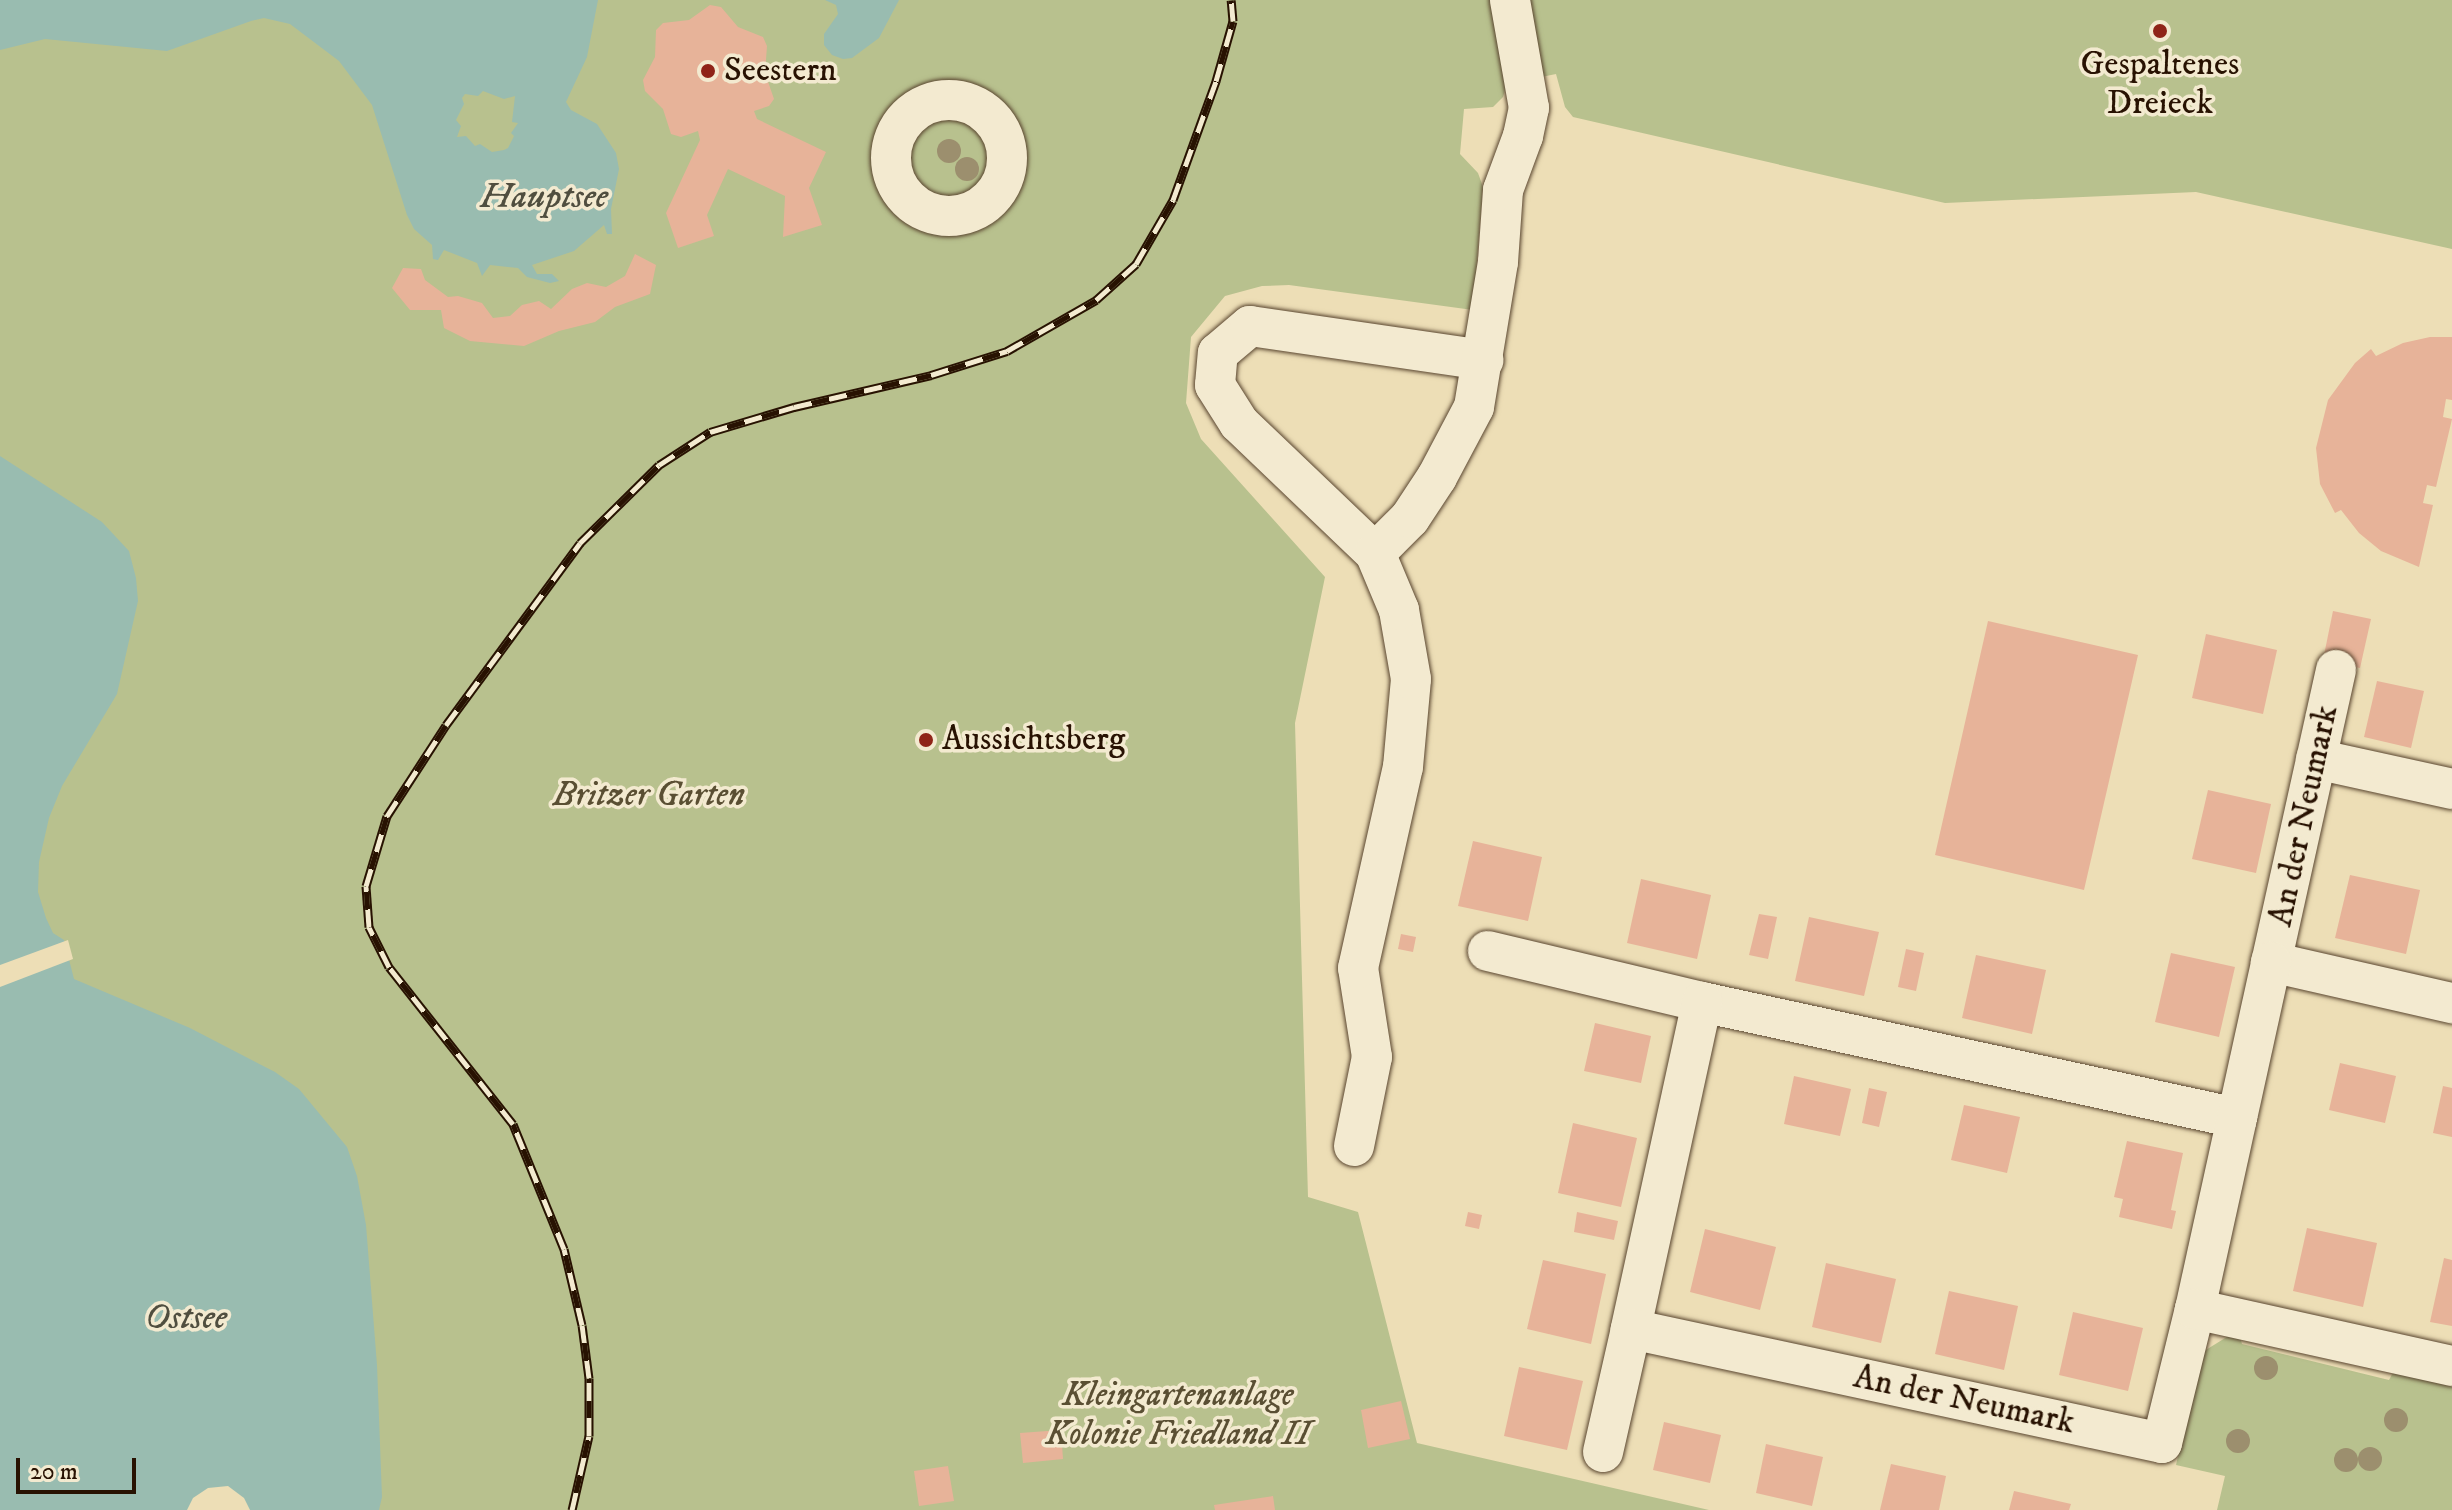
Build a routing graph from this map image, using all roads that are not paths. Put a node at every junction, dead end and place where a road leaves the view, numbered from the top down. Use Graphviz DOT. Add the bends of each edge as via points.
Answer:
graph roads {
  1 [pos="1510,0"];
  2 [pos="1484,360"];
  3 [pos="1375,553"];
  4 [pos="2336,670"];
  5 [pos="2316,759"];
  6 [pos="2452,789"];
  7 [pos="1488,951"];
  8 [pos="2271,962"];
  9 [pos="1702,1002"];
  10 [pos="2452,1003"];
  11 [pos="2237,1118"];
  12 [pos="1354,1146"];
  13 [pos="2195,1309"];
  14 [pos="1631,1329"];
  15 [pos="2452,1366"];
  16 [pos="1603,1452"];
  1 -- 2 [label="lane" via="1529,108 1503,190"];
  2 -- 3 [label="lane" via="1474,407 1437,477 1410,518"];
  2 -- 3 [label="lane" via="1250,326 1218,353 1215,385 1239,423"];
  3 -- 12 [label="lane" via="1399,610 1411,679 1403,767 1358,968 1372,1057"];
  4 -- 5 [label="lane, An der Neumark"];
  5 -- 6 [label="lane"];
  5 -- 8 [label="lane, An der Neumark"];
  7 -- 9 [label="lane"];
  8 -- 10 [label="lane, An der Neumark"];
  8 -- 11 [label="lane, An der Neumark"];
  9 -- 11 [label="lane"];
  9 -- 14 [label="lane"];
  11 -- 13 [label="lane, An der Neumark"];
  13 -- 14 [label="lane, An der Neumark" via="2162,1443"];
  13 -- 15 [label="lane"];
  14 -- 16 [label="lane"];
}
